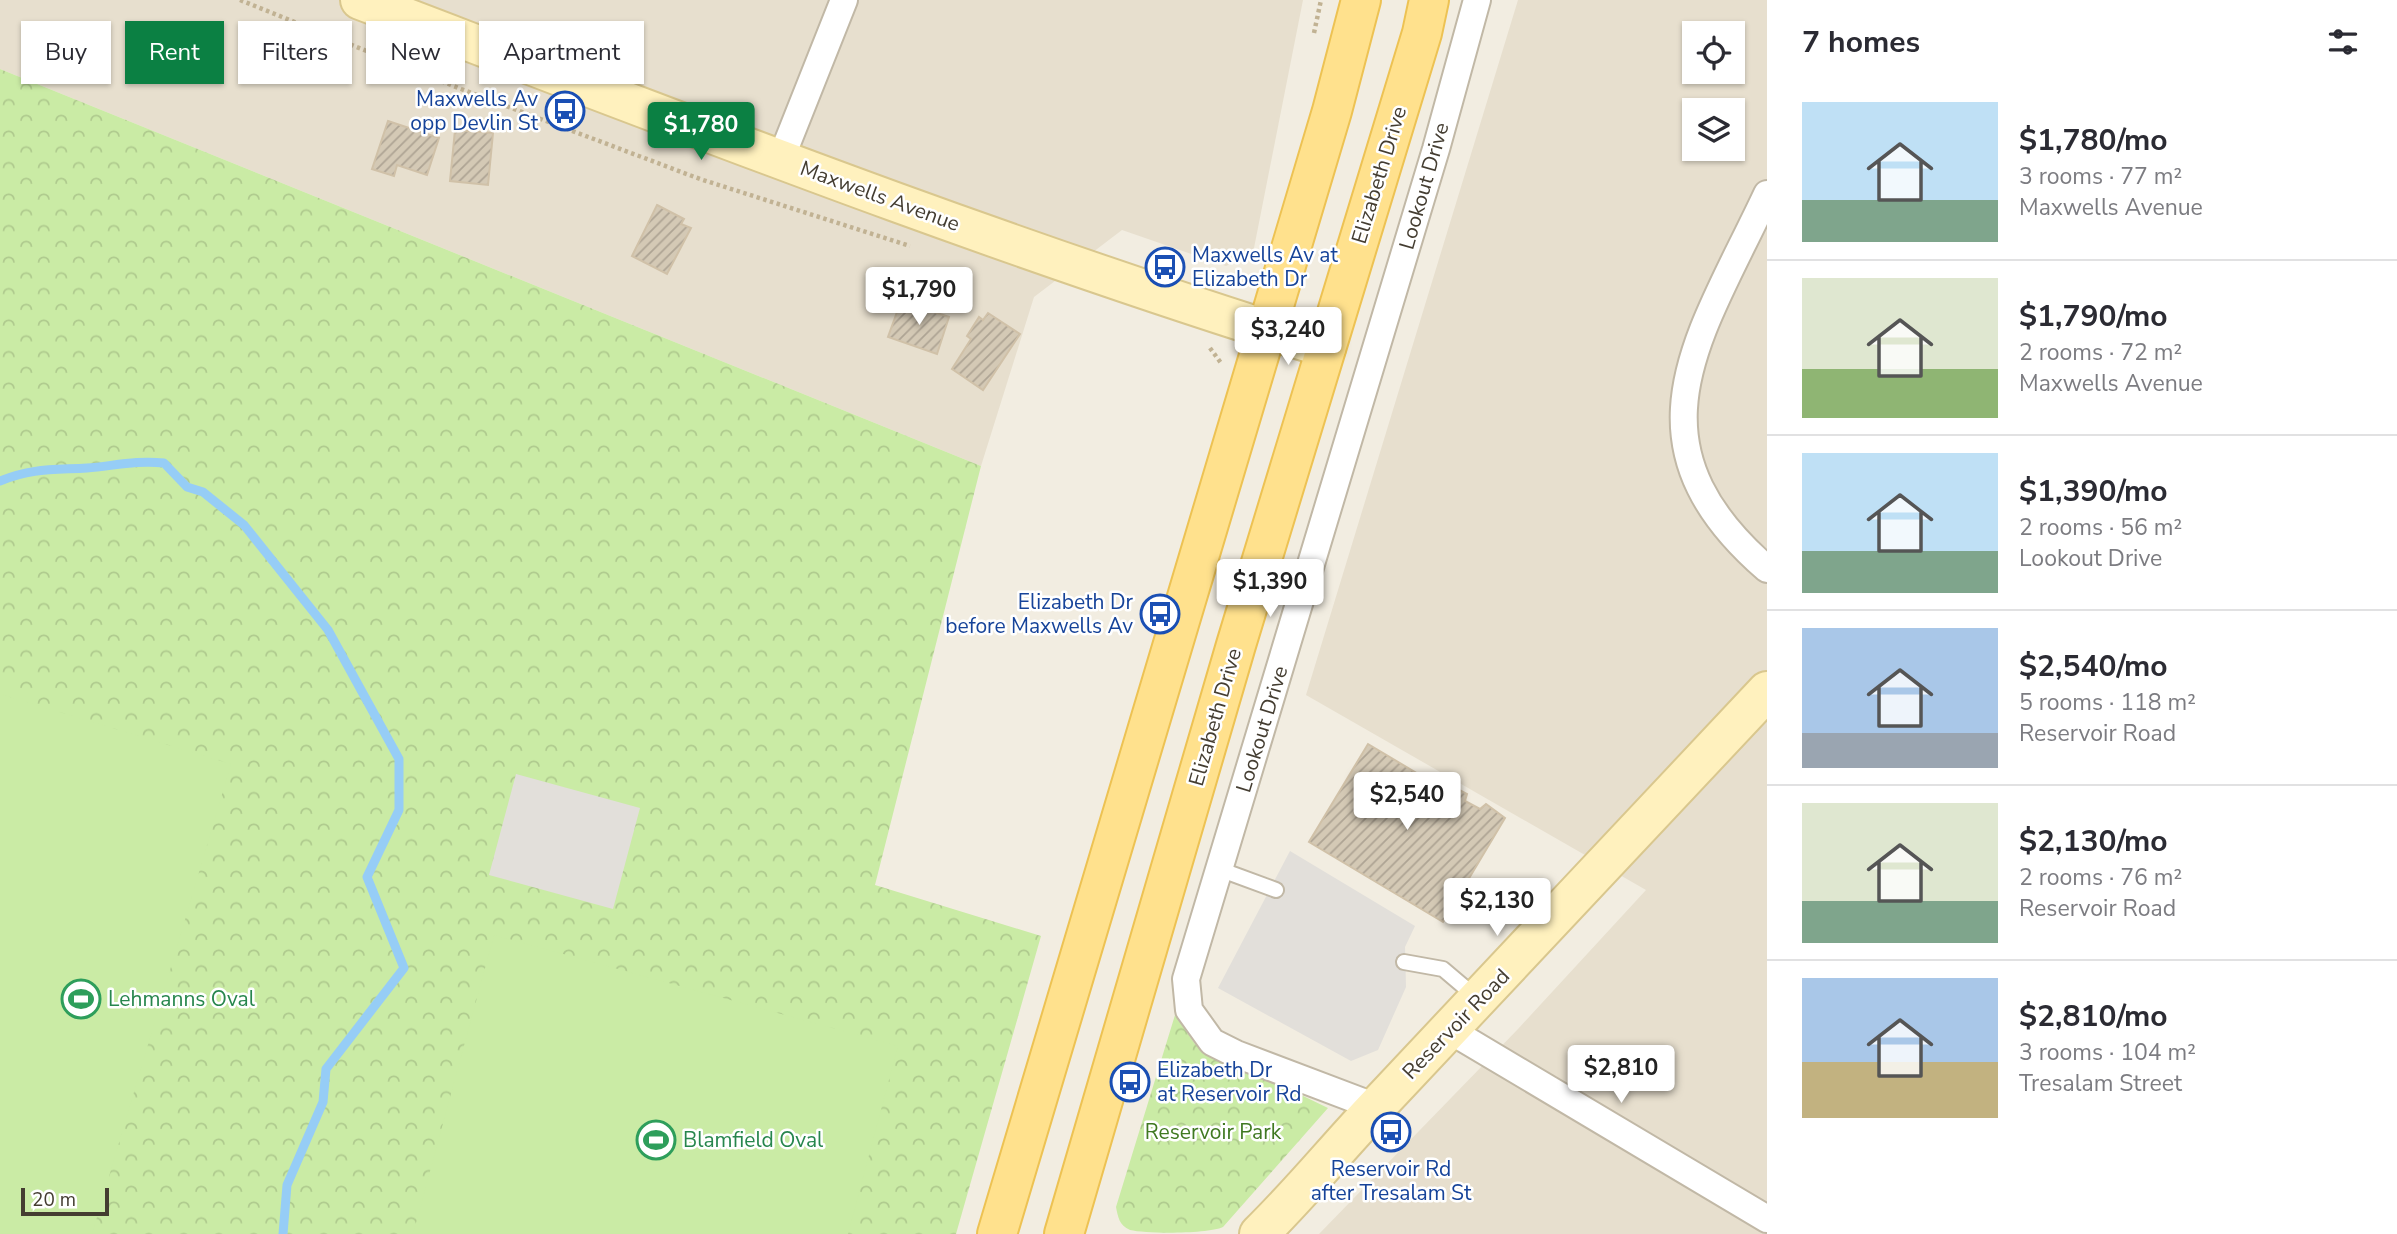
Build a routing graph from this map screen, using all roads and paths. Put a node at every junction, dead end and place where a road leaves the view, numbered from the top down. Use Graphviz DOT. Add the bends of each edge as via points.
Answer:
graph roads {
  1 [pos="240,0"];
  2 [pos="360,0"];
  3 [pos="844,0"];
  4 [pos="1361,0"];
  5 [pos="1429,0"];
  6 [pos="1477,0"];
  7 [pos="780,161"];
  8 [pos="1767,194"];
  9 [pos="923,250"];
  10 [pos="1266,330"];
  11 [pos="1199,344"];
  12 [pos="1326,348"];
  13 [pos="1224,366"];
  14 [pos="1767,569"];
  15 [pos="1767,691"];
  16 [pos="1219,869"];
  17 [pos="1276,890"];
  18 [pos="1404,962"];
  19 [pos="1480,1000"];
  20 [pos="1451,1031"];
  21 [pos="1376,1107"];
  22 [pos="1767,1219"];
  23 [pos="1767,1226"];
  24 [pos="997,1234"];
  25 [pos="1064,1234"];
  26 [pos="1259,1234"];
  27 [pos="1759,1234"];
  1 -- 9 [label="path" via="700,179"];
  2 -- 7 [label="street, Maxwells Avenue"];
  3 -- 7 [label="street"];
  4 -- 10 [label="main road"];
  5 -- 12 [label="main road, Elizabeth Drive"];
  6 -- 16 [label="street, Lookout Drive"];
  7 -- 10 [label="street, Maxwells Avenue"];
  8 -- 14 [label="street" via="1694,351 1684,385 1683,422 1688,461 1703,497 1722,524"];
  10 -- 12 [label="street, Maxwells Avenue"];
  10 -- 24 [label="main road"];
  11 -- 13 [label="path" via="1211,348"];
  12 -- 25 [label="main road, Elizabeth Drive"];
  15 -- 19 [label="street, Reservoir Road"];
  16 -- 17 [label="lane"];
  16 -- 21 [label="street, Lookout Drive" via="1186,979 1185,995 1195,1022 1223,1048"];
  18 -- 19 [label="lane" via="1443,969"];
  19 -- 20 [label="street, Reservoir Road"];
  20 -- 21 [label="street, Reservoir Road"];
  20 -- 22 [label="street"];
  21 -- 26 [label="street, Reservoir Road" via="1323,1170"];
  23 -- 27 [label="street"];
}
